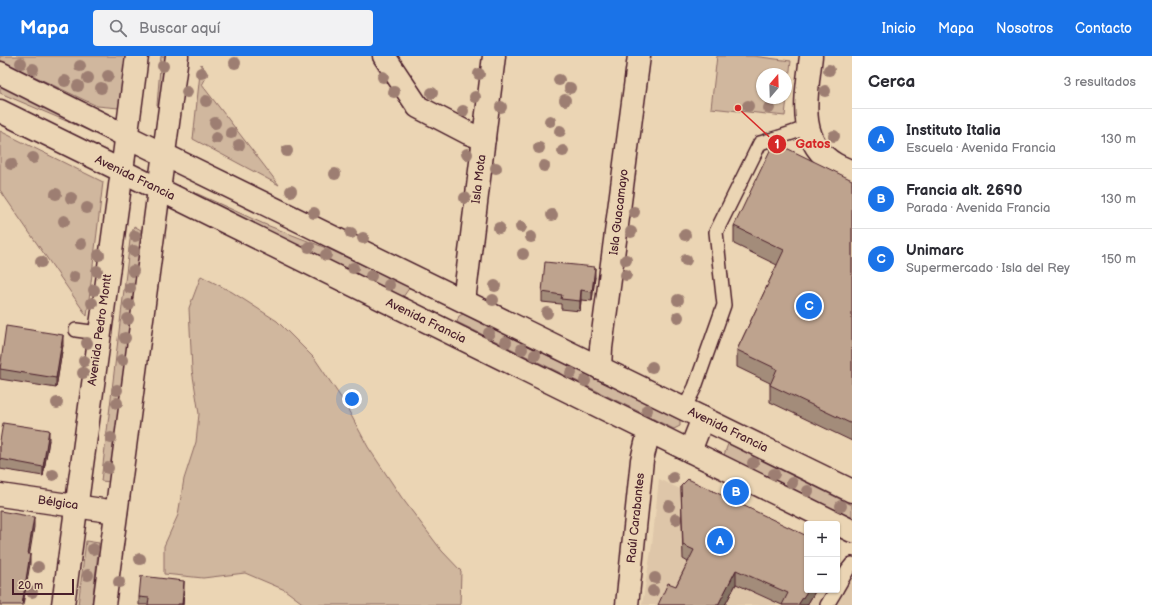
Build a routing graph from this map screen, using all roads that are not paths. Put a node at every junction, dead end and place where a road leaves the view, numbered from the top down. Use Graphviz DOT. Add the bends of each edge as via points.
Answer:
graph roads {
  1 [pos="137,56"];
  2 [pos="176,56"];
  3 [pos="384,56"];
  4 [pos="494,56"];
  5 [pos="639,56"];
  6 [pos="811,56"];
  7 [pos="0,73"];
  8 [pos="0,111"];
  9 [pos="808,127"];
  10 [pos="126,136"];
  11 [pos="484,139"];
  12 [pos="163,154"];
  13 [pos="122,171"];
  14 [pos="852,172"];
  15 [pos="159,190"];
  16 [pos="442,290"];
  17 [pos="464,301"];
  18 [pos="428,323"];
  19 [pos="76,330"];
  20 [pos="99,333"];
  21 [pos="600,368"];
  22 [pos="694,414"];
  23 [pos="649,431"];
  24 [pos="690,451"];
  25 [pos="852,491"];
  26 [pos="0,495"];
  27 [pos="76,506"];
  28 [pos="116,512"];
  29 [pos="852,531"];
  30 [pos="852,564"];
  31 [pos="840,583"];
  32 [pos="834,593"];
  33 [pos="63,605"];
  34 [pos="104,605"];
  35 [pos="627,605"];
  36 [pos="827,605"];
  1 -- 10 [label="main road, Avenida Pedro Montt"];
  2 -- 12 [label="main road"];
  3 -- 11 [label="main road" via="418,107"];
  4 -- 11 [label="main road, Isla Mota"];
  5 -- 21 [label="main road, Isla Guacamayo"];
  6 -- 9 [label="main road" via="805,107"];
  7 -- 10 [label="main road, Avenida Francia"];
  8 -- 13 [label="main road, Avenida Francia"];
  9 -- 14 [label="main road" via="817,147 825,156 834,164"];
  9 -- 22 [label="lane" via="760,143 716,232 724,305 695,387"];
  10 -- 12 [label="main road, Avenida Francia"];
  10 -- 13 [label="main road, Avenida Pedro Montt"];
  11 -- 17 [label="main road, Isla Mota"];
  12 -- 15 [label="main road"];
  12 -- 16 [label="main road, Avenida Francia"];
  13 -- 15 [label="main road, Avenida Francia"];
  13 -- 20 [label="main road, Avenida Pedro Montt"];
  15 -- 18 [label="main road, Avenida Francia"];
  15 -- 28 [label="main road"];
  16 -- 17 [label="main road, Avenida Francia"];
  16 -- 18 [label="main road"];
  17 -- 21 [label="main road, Avenida Francia"];
  18 -- 23 [label="main road, Avenida Francia"];
  19 -- 20 [label="lane"];
  20 -- 27 [label="main road, Avenida Pedro Montt"];
  21 -- 22 [label="main road, Avenida Francia"];
  22 -- 24 [label="main road"];
  22 -- 25 [label="main road, Avenida Francia"];
  23 -- 24 [label="main road, Avenida Francia"];
  23 -- 35 [label="main road, Raúl Carabantes" via="642,460"];
  24 -- 29 [label="main road, Avenida Francia"];
  26 -- 27 [label="main road, Bélgica"];
  27 -- 28 [label="main road, Bélgica"];
  27 -- 33 [label="main road, Avenida Pedro Montt"];
  28 -- 34 [label="main road"];
  30 -- 31 [label="lane"];
  32 -- 36 [label="lane"];
}
